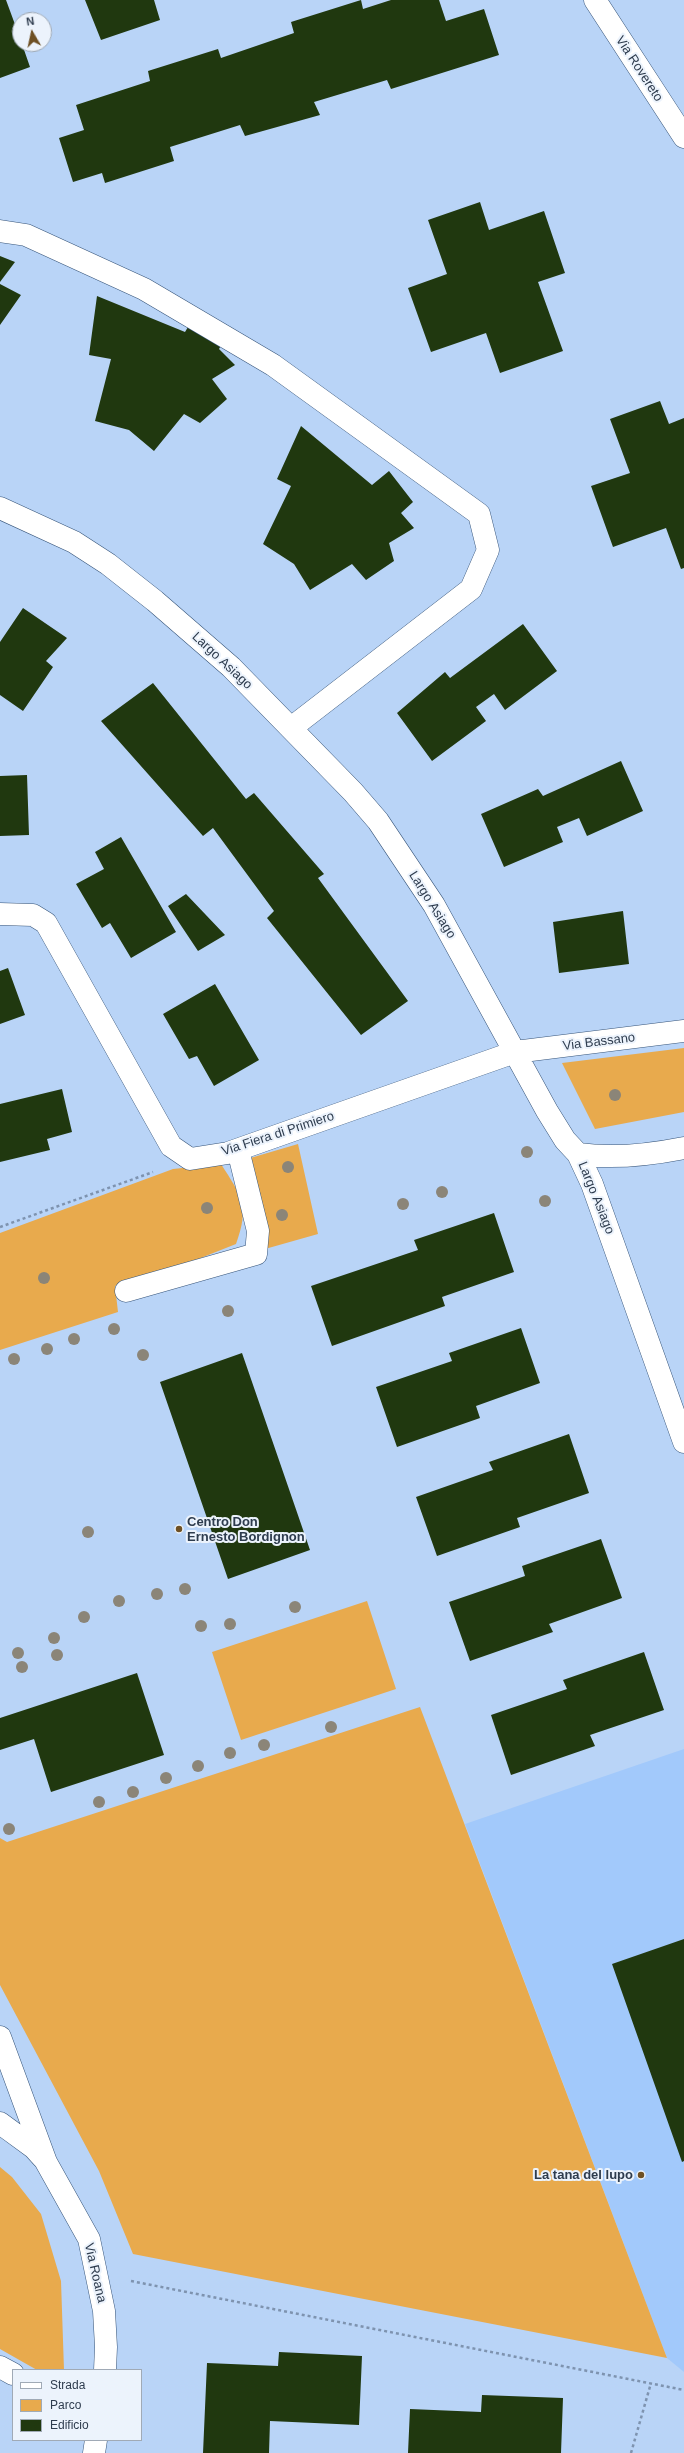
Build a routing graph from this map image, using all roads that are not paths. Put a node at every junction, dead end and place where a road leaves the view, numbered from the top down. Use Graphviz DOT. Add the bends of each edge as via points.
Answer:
graph roads {
  1 [pos="595,0"];
  2 [pos="684,137"];
  3 [pos="0,230"];
  4 [pos="0,508"];
  5 [pos="291,728"];
  6 [pos="0,914"];
  7 [pos="684,1031"];
  8 [pos="515,1052"];
  9 [pos="684,1148"];
  10 [pos="238,1150"];
  11 [pos="578,1154"];
  12 [pos="126,1291"];
  13 [pos="684,1442"];
  14 [pos="0,2037"];
  15 [pos="0,2123"];
  16 [pos="46,2162"];
  17 [pos="0,2367"];
  18 [pos="105,2369"];
  19 [pos="12,2373"];
  20 [pos="96,2441"];
  21 [pos="94,2453"];
  1 -- 2 [label="street, Via Rovereto"];
  3 -- 5 [label="street" via="26,235 144,289 273,365 479,514 488,550 471,589"];
  4 -- 5 [label="street, Largo Asiago" via="74,542 114,569 231,667"];
  5 -- 8 [label="street, Largo Asiago" via="378,821 434,905"];
  6 -- 10 [label="street, Via Fiera di Primiero" via="33,915 46,923 171,1146 190,1159 228,1154"];
  7 -- 8 [label="street, Via Bassano"];
  8 -- 10 [label="street, Via Fiera di Primiero"];
  8 -- 11 [label="street, Largo Asiago" via="565,1140"];
  9 -- 11 [label="street" via="602,1158"];
  10 -- 12 [label="street" via="258,1231 256,1254"];
  11 -- 13 [label="street, Largo Asiago" via="592,1184"];
  14 -- 16 [label="street"];
  15 -- 16 [label="street" via="34,2148"];
  16 -- 18 [label="street, Via Roana" via="88,2239 104,2311"];
  17 -- 19 [label="street"];
  20 -- 21 [label="street"];
}
